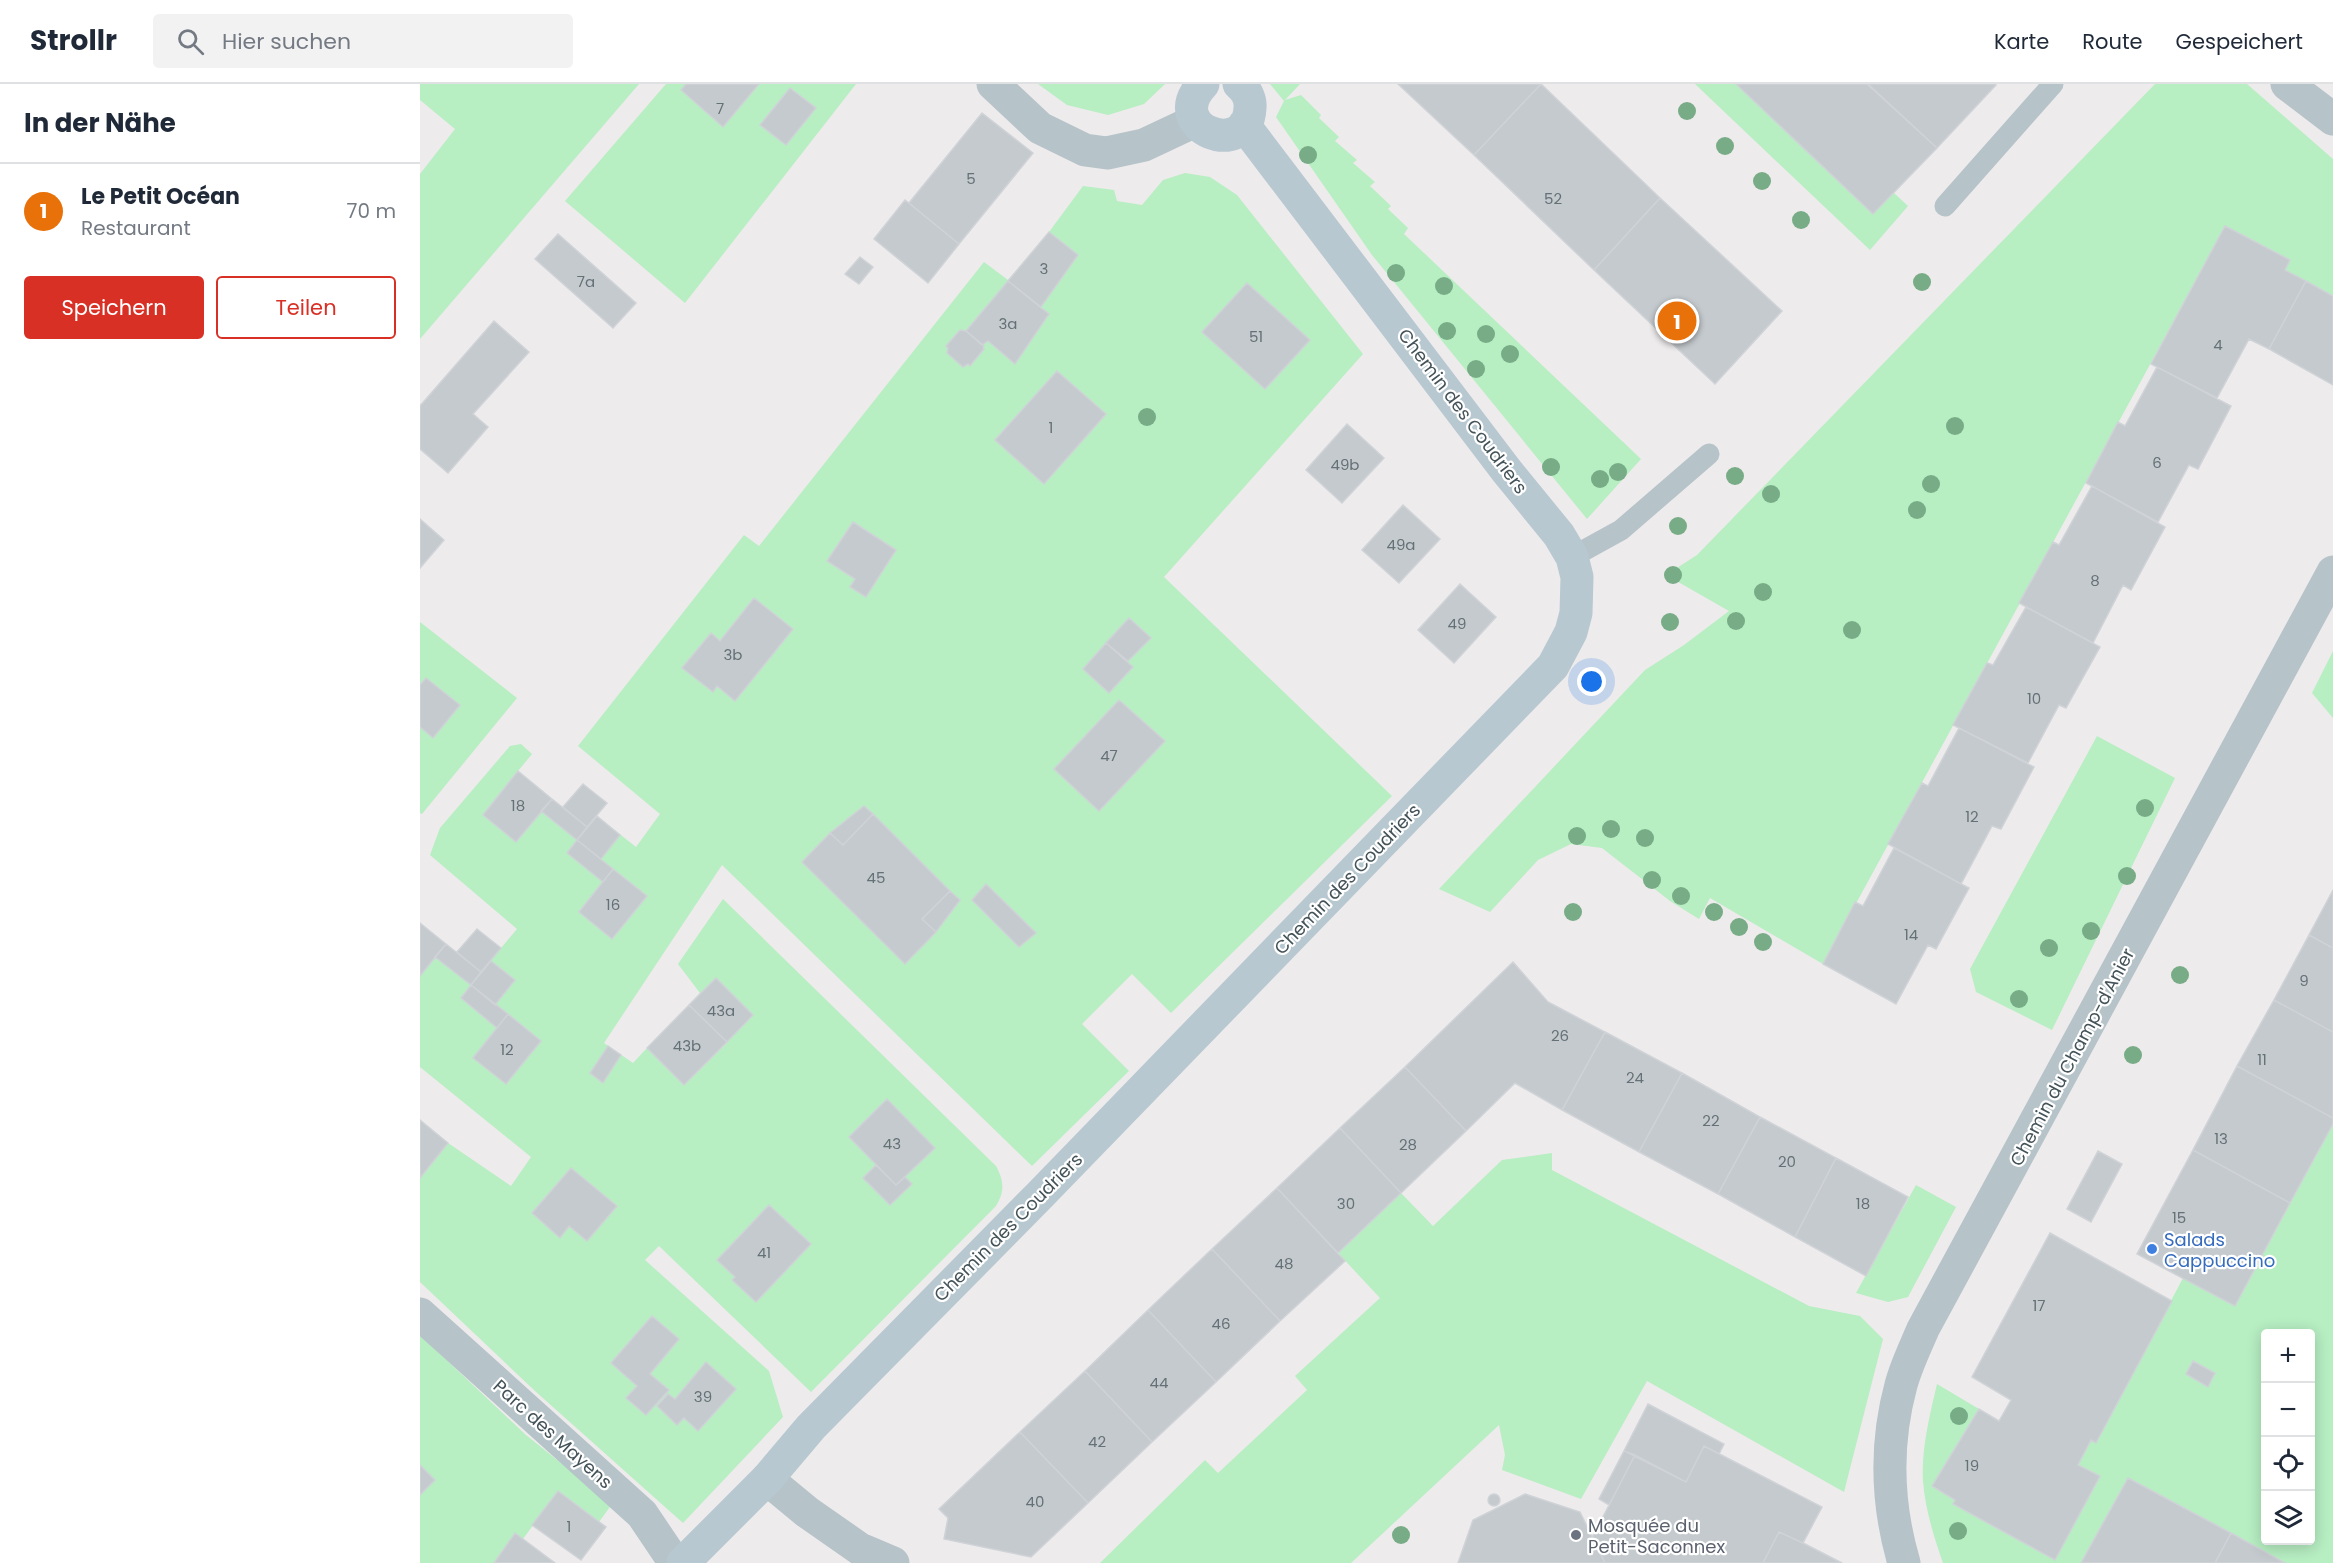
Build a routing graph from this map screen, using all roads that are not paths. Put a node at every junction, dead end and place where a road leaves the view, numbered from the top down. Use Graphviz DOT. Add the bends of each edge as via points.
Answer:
graph roads {
  1 [pos="993,84"];
  2 [pos="1203,84"];
  3 [pos="1239,84"];
  4 [pos="2053,84"];
  5 [pos="2287,84"];
  6 [pos="2333,119"];
  7 [pos="1195,121"];
  8 [pos="1244,125"];
  9 [pos="1945,206"];
  10 [pos="1709,454"];
  11 [pos="1572,557"];
  12 [pos="2333,572"];
  13 [pos="420,1314"];
  14 [pos="767,1479"];
  15 [pos="675,1563"];
  16 [pos="683,1563"];
  17 [pos="893,1563"];
  18 [pos="1904,1563"];
  1 -- 7 [label="street" via="1040,128 1085,150 1107,153 1144,145"];
  2 -- 7 [label="street" via="1193,101"];
  3 -- 8 [label="street" via="1251,105"];
  4 -- 9 [label="lane"];
  5 -- 6 [label="street"];
  7 -- 8 [label="street" via="1203,130 1224,136"];
  8 -- 11 [label="street, Chemin des Coudriers"];
  10 -- 11 [label="lane" via="1621,530"];
  11 -- 14 [label="street, Chemin des Coudriers" via="1577,577 1576,614 1553,666 819,1418"];
  12 -- 18 [label="street, Chemin du Champ-d'Anier" via="1923,1329 1901,1385 1889,1466 1894,1523"];
  13 -- 15 [label="street, Parc des Mayens" via="642,1514"];
  14 -- 16 [label="street, Chemin des Coudriers"];
  14 -- 17 [label="street" via="860,1549"];
}
